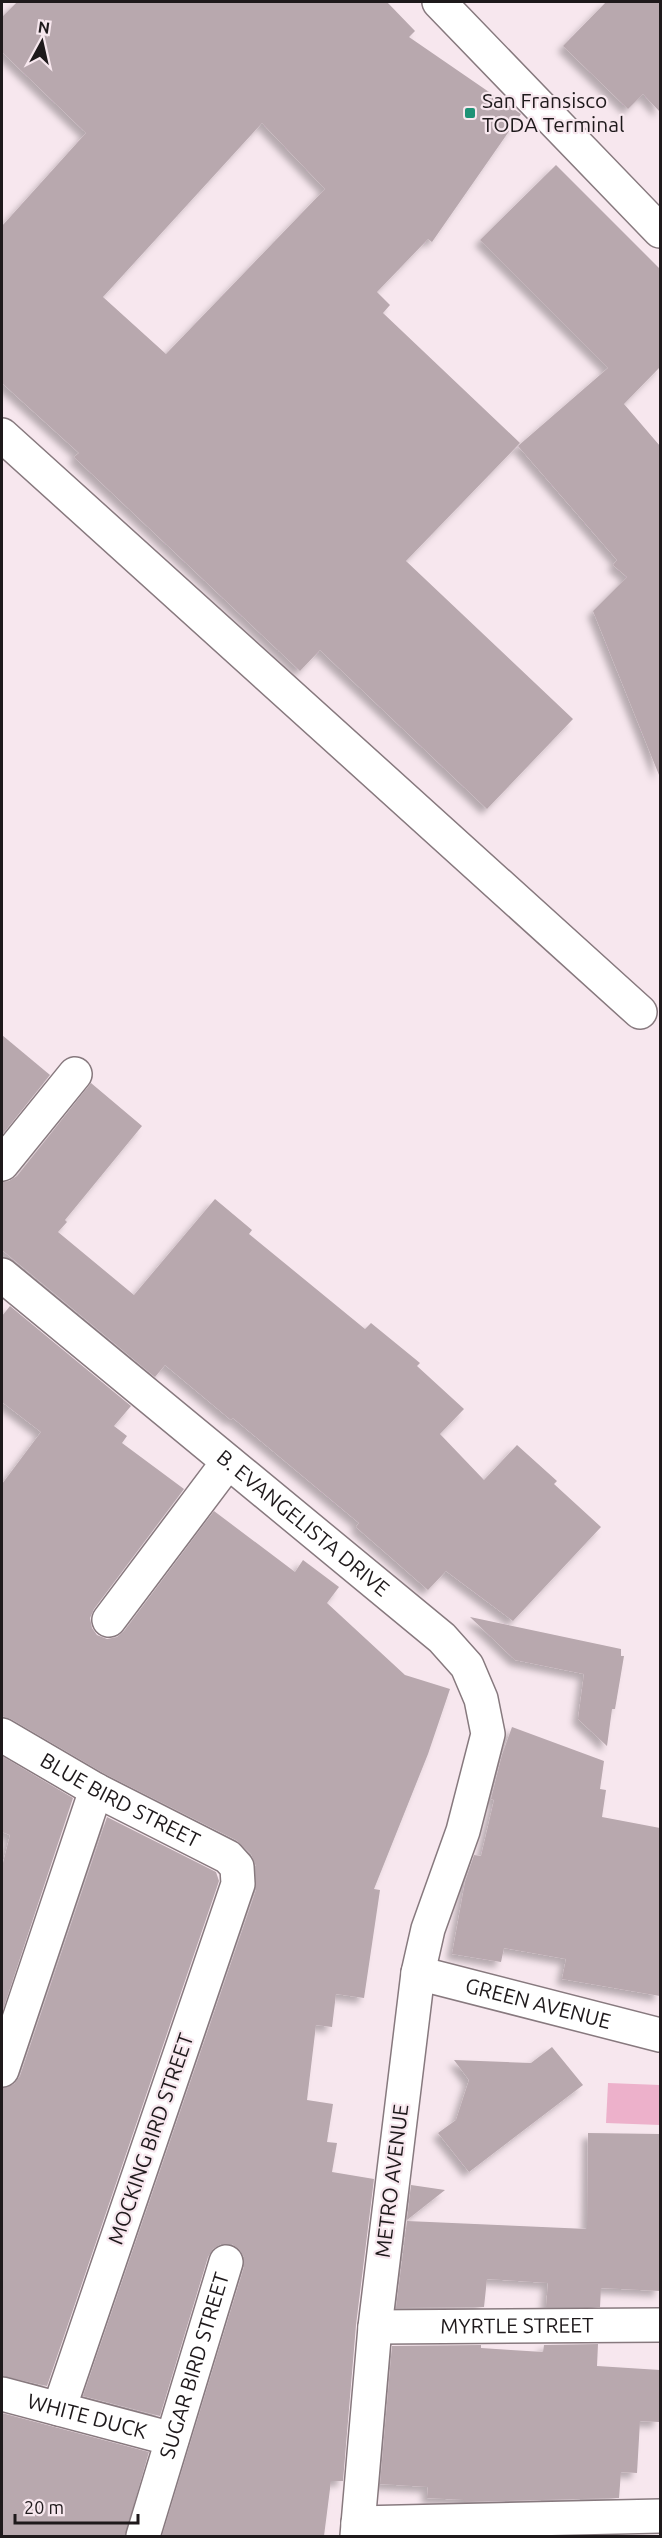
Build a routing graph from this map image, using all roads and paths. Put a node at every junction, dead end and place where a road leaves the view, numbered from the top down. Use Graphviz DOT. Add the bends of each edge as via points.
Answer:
graph roads {
  1 [pos="439,2"];
  2 [pos="660,231"];
  3 [pos="2,435"];
  4 [pos="640,1012"];
  5 [pos="75,1074"];
  6 [pos="2,1164"];
  7 [pos="2,1275"];
  8 [pos="228,1462"];
  9 [pos="109,1620"];
  10 [pos="2,1735"];
  11 [pos="96,1790"];
  12 [pos="463,1831"];
  13 [pos="237,1867"];
  14 [pos="418,1973"];
  15 [pos="660,2035"];
  16 [pos="2,2070"];
  17 [pos="226,2262"];
  18 [pos="660,2325"];
  19 [pos="375,2327"];
  20 [pos="2,2394"];
  21 [pos="59,2409"];
  22 [pos="172,2439"];
  23 [pos="660,2516"];
  24 [pos="358,2530"];
  25 [pos="143,2536"];
  1 -- 2 [label="street"];
  3 -- 4 [label="street"];
  5 -- 6 [label="street"];
  7 -- 8 [label="street, B. EVANGELISTA DRIVE"];
  8 -- 9 [label="street"];
  8 -- 12 [label="street, B. EVANGELISTA DRIVE" via="442,1638 467,1666 481,1699 488,1734"];
  10 -- 11 [label="street, BLUE BIRD STREET"];
  11 -- 13 [label="street, BLUE BIRD STREET" via="228,1857"];
  11 -- 16 [label="street"];
  12 -- 14 [label="street, METRO AVENUE" via="428,1929"];
  13 -- 21 [label="street, MOCKING BIRD STREET" via="238,1884"];
  14 -- 15 [label="street, GREEN AVENUE"];
  14 -- 19 [label="street, METRO AVENUE"];
  17 -- 22 [label="street, SUGAR BIRD STREET"];
  18 -- 19 [label="street, MYRTLE STREET"];
  19 -- 24 [label="street, METRO AVENUE"];
  20 -- 21 [label="street, WHITE DUCK"];
  21 -- 22 [label="street, WHITE DUCK"];
  22 -- 25 [label="street, SUGAR BIRD STREET"];
  23 -- 24 [label="street"];
}
